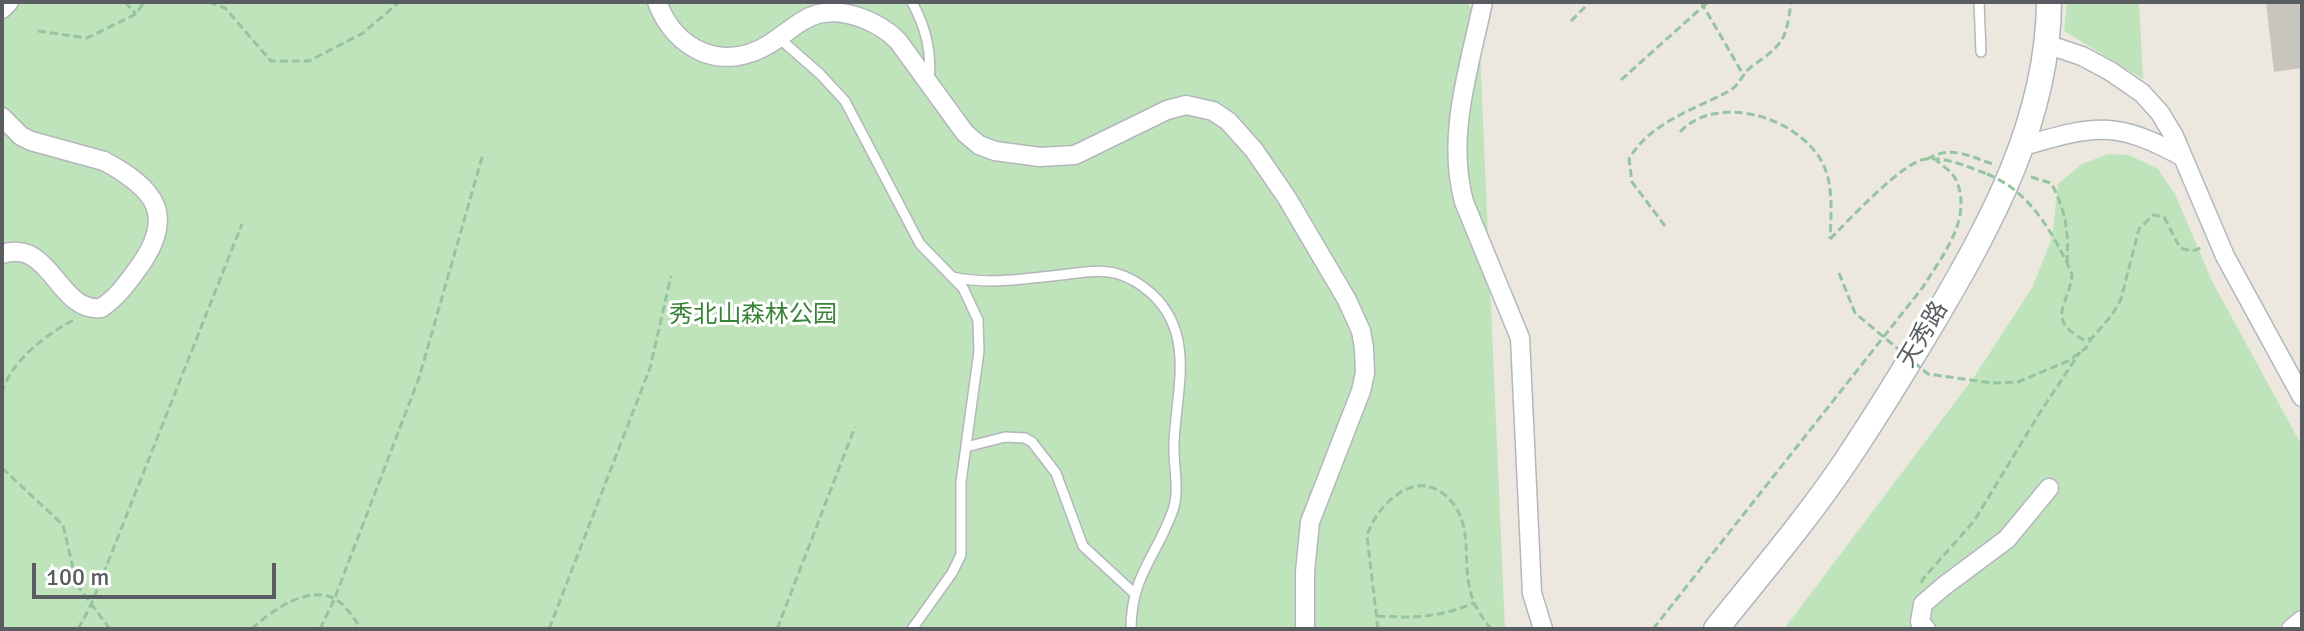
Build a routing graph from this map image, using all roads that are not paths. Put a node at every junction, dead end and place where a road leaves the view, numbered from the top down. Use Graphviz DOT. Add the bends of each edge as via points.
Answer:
graph roads {
  1 [pos="9,2"];
  2 [pos="657,2"];
  3 [pos="912,2"];
  4 [pos="1483,2"];
  5 [pos="1979,2"];
  6 [pos="2049,2"];
  7 [pos="2,9"];
  8 [pos="779,38"];
  9 [pos="2046,44"];
  10 [pos="1981,52"];
  11 [pos="929,84"];
  12 [pos="2,117"];
  13 [pos="2023,146"];
  14 [pos="2183,157"];
  15 [pos="2,254"];
  16 [pos="952,277"];
  17 [pos="2302,397"];
  18 [pos="966,447"];
  19 [pos="2049,488"];
  20 [pos="1134,593"];
  21 [pos="1924,620"];
  22 [pos="2302,620"];
  23 [pos="912,629"];
  24 [pos="1131,629"];
  25 [pos="1305,629"];
  26 [pos="1543,629"];
  27 [pos="1716,629"];
  28 [pos="2291,629"];
  1 -- 7 [label="street"];
  2 -- 8 [label="street" via="673,31 706,55 747,55"];
  3 -- 11 [label="lane" via="928,39"];
  4 -- 26 [label="street" via="1459,112 1458,179 1520,338 1532,593"];
  5 -- 10 [label="lane"];
  6 -- 9 [label="main road, 天秀路"];
  8 -- 11 [label="street" via="811,16 846,14 891,33"];
  8 -- 16 [label="lane" via="845,101 920,244"];
  9 -- 13 [label="main road, 天秀路"];
  9 -- 14 [label="street" via="2082,56 2142,93 2168,125"];
  11 -- 25 [label="street" via="972,140 995,151 1075,155 1186,105 1213,111 1228,121 1268,169 1347,300 1364,348 1361,391 1310,522"];
  12 -- 15 [label="street" via="31,141 114,166 156,205 160,221 149,253 101,308 78,302 33,256"];
  13 -- 14 [label="street" via="2065,134 2115,130 2136,133"];
  13 -- 27 [label="main road, 天秀路" via="1969,261 1845,462"];
  14 -- 17 [label="street" via="2218,240"];
  16 -- 18 [label="lane" via="978,320"];
  16 -- 20 [label="lane" via="997,282 1112,273 1138,283 1167,311 1180,348 1182,379 1174,440 1174,507"];
  18 -- 20 [label="lane" via="1005,437 1032,442 1056,473 1083,546"];
  18 -- 23 [label="lane" via="961,555"];
  19 -- 21 [label="street" via="2007,539 1923,604"];
  20 -- 24 [label="lane"];
  22 -- 28 [label="street"];
}
